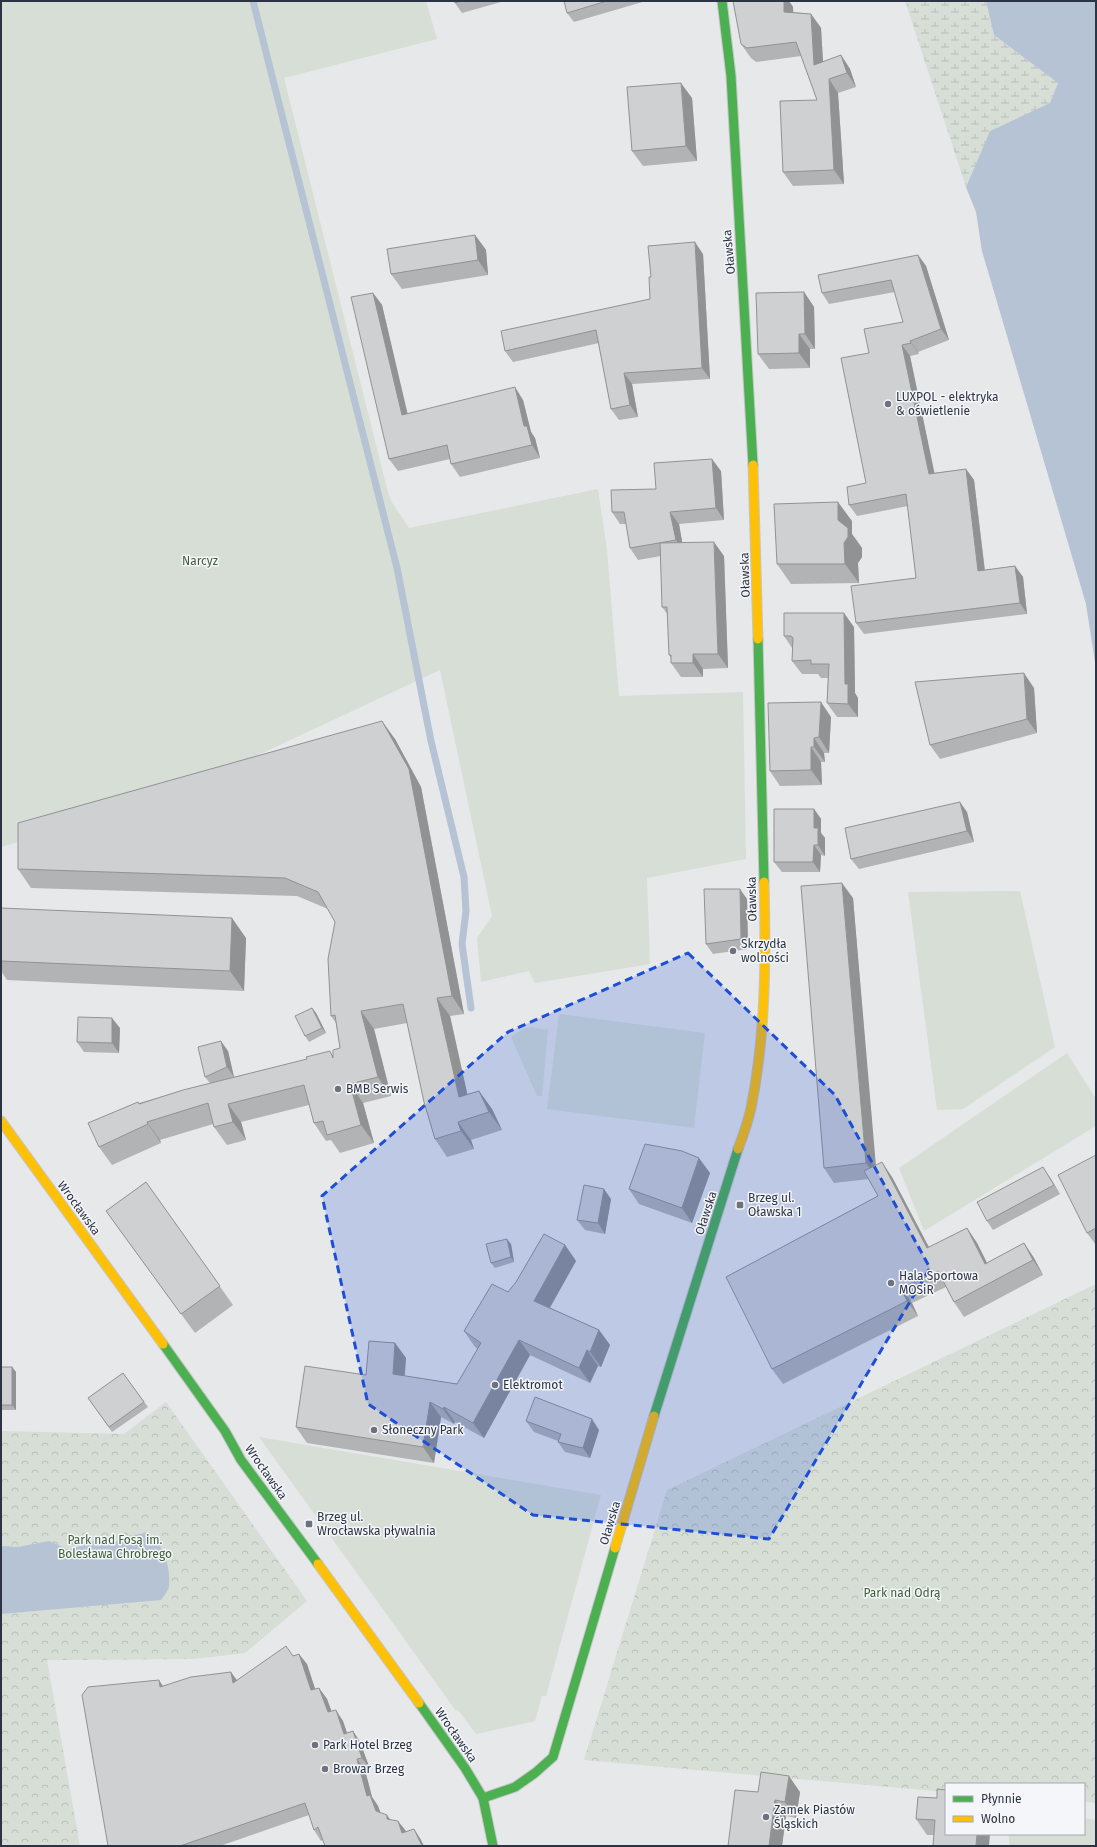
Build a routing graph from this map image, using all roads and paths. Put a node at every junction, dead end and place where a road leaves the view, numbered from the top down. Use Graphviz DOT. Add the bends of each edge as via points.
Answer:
graph roads {
  1 [pos="722,1"];
  2 [pos="1,1120"];
  3 [pos="483,1798"];
  4 [pos="493,1846"];
  1 -- 3 [label="street, Oławska" via="731,76 755,497 765,976 759,1054 751,1109 659,1400 553,1757 515,1787"];
  2 -- 3 [label="street, Wrocławska" via="225,1431 241,1460 442,1735"];
  3 -- 4 [label="street, Wrocławska"];
}
